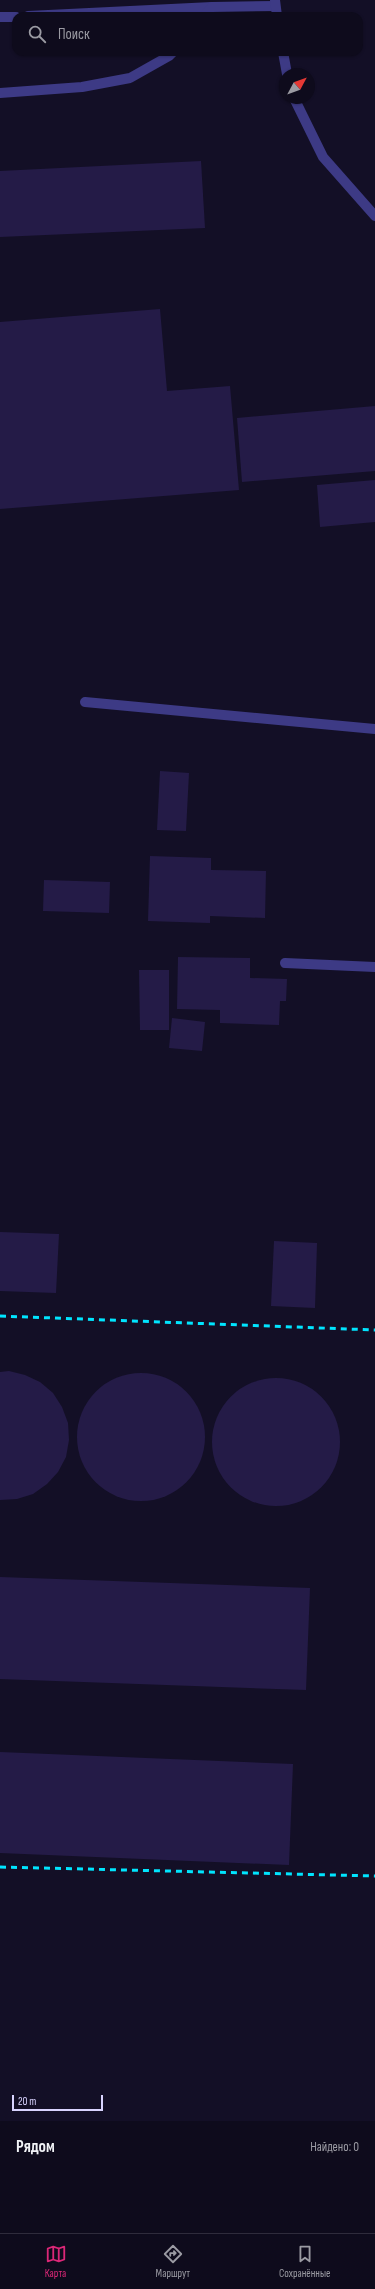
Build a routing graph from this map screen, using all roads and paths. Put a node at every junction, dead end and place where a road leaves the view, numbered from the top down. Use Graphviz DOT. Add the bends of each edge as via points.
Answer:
graph roads {
  1 [pos="275,3"];
  2 [pos="212,7"];
  3 [pos="110,12"];
  4 [pos="208,12"];
  5 [pos="12,17"];
  6 [pos="0,18"];
  7 [pos="169,56"];
  8 [pos="284,56"];
  9 [pos="286,68"];
  10 [pos="0,93"];
  11 [pos="297,104"];
  12 [pos="375,216"];
  13 [pos="85,702"];
  14 [pos="375,729"];
  15 [pos="285,963"];
  16 [pos="375,967"];
  1 -- 2 [label="street"];
  2 -- 3 [label="street"];
  2 -- 4 [label="street"];
  5 -- 6 [label="street"];
  7 -- 10 [label="street" via="130,78 82,87"];
  8 -- 9 [label="street"];
  11 -- 12 [label="street" via="323,157"];
  13 -- 14 [label="street"];
  15 -- 16 [label="street"];
}
